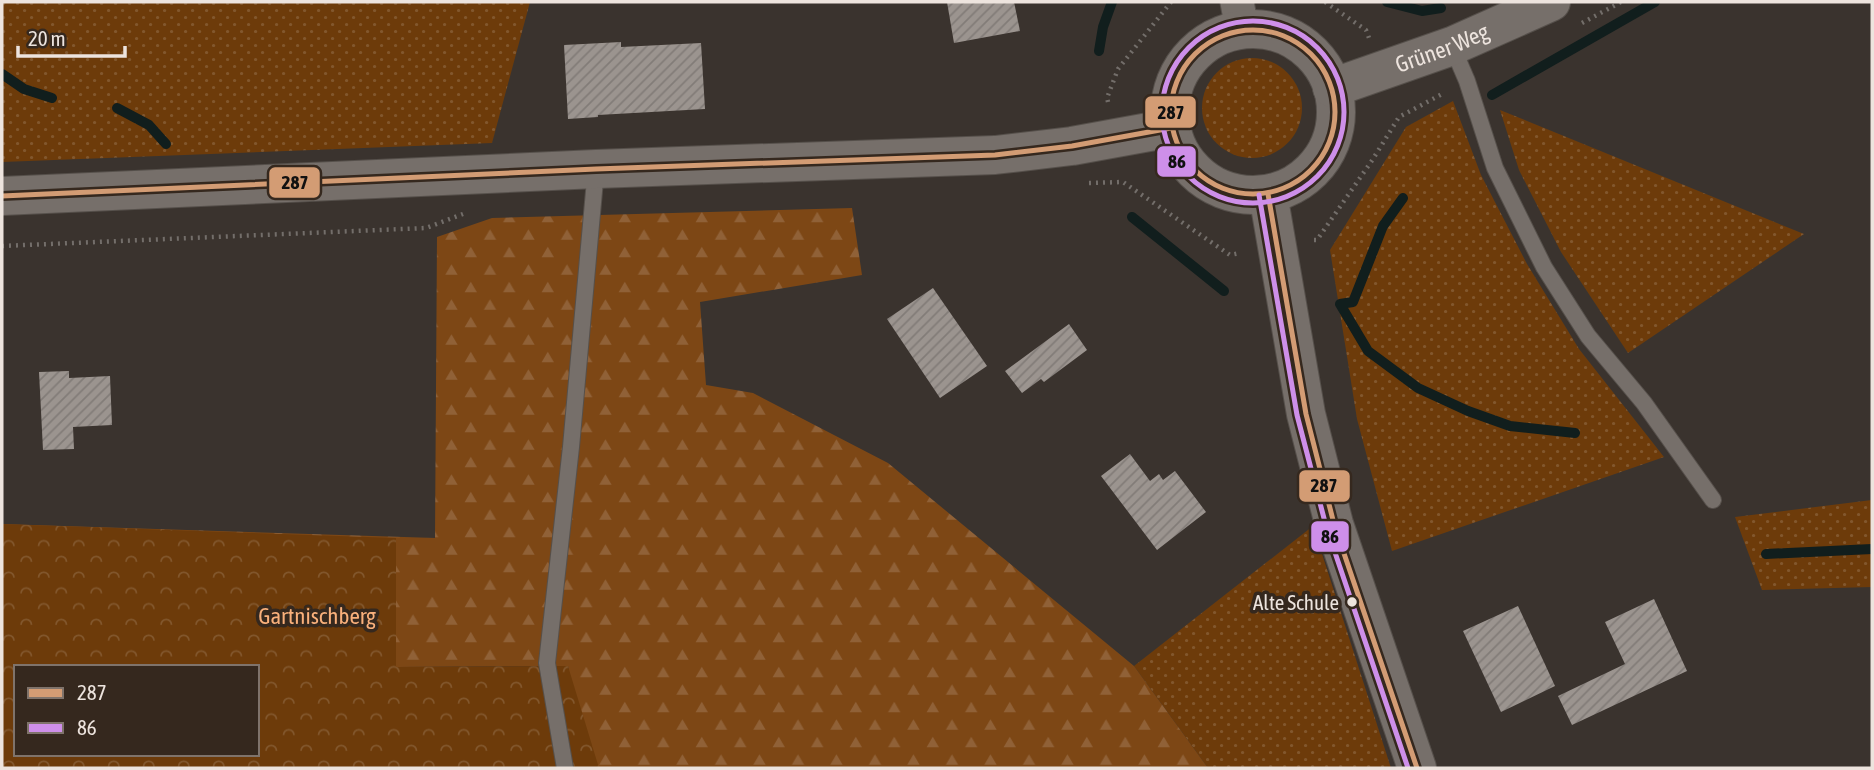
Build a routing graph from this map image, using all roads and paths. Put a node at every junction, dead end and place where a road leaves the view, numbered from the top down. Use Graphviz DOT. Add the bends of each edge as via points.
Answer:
graph roads {
  1 [pos="1171,2"];
  2 [pos="1551,2"];
  3 [pos="1239,15"];
  4 [pos="1452,46"];
  5 [pos="1332,88"];
  6 [pos="1399,117"];
  7 [pos="1171,128"];
  8 [pos="1116,138"];
  9 [pos="596,169"];
  10 [pos="1268,194"];
  11 [pos="2,196"];
  12 [pos="463,214"];
  13 [pos="2,246"];
  14 [pos="1277,246"];
  15 [pos="1713,500"];
  16 [pos="565,768"];
  17 [pos="1417,768"];
  1 -- 8 [label="path" via="1118,69 1107,98"];
  2 -- 4 [label="street, Grüner Weg"];
  3 -- 5 [label="street" via="1307,49"];
  3 -- 7 [label="street" via="1194,53 1178,75 1170,101"];
  4 -- 5 [label="street, Grüner Weg"];
  4 -- 15 [label="lane" via="1495,167 1545,267 1588,335 1644,403"];
  5 -- 10 [label="street" via="1336,116 1330,143 1315,166 1294,184"];
  6 -- 14 [label="path" via="1317,240"];
  7 -- 8 [label="street"];
  7 -- 10 [label="street" via="1180,152 1196,172 1217,186 1242,194"];
  8 -- 9 [label="street" via="995,155"];
  8 -- 14 [label="path" via="1123,182 1230,255"];
  9 -- 11 [label="street"];
  9 -- 16 [label="lane" via="547,663"];
  10 -- 14 [label="street"];
  12 -- 13 [label="path" via="426,228"];
  14 -- 17 [label="street" via="1306,414 1334,524"];
}
